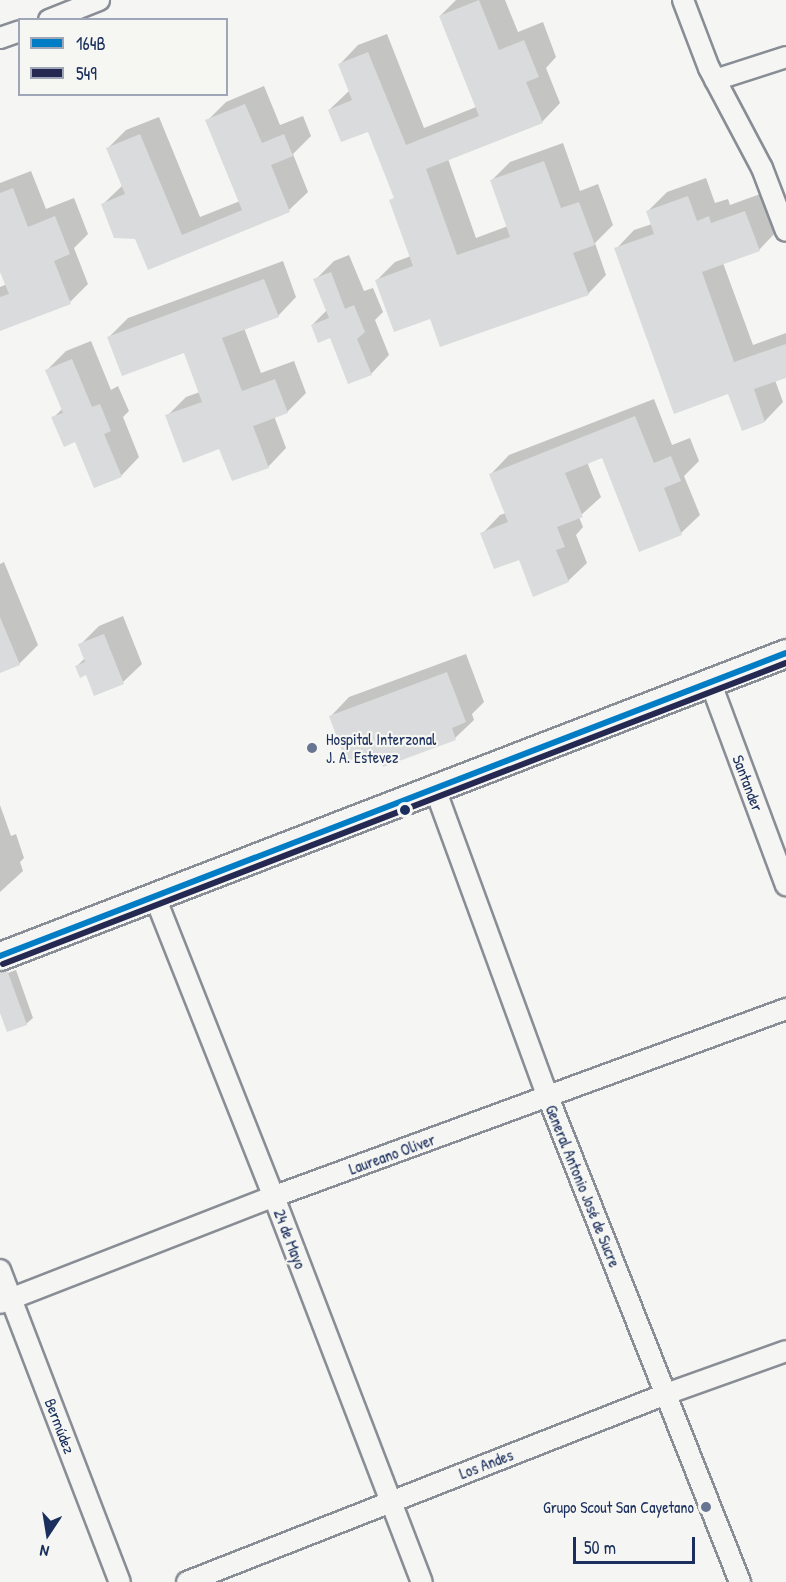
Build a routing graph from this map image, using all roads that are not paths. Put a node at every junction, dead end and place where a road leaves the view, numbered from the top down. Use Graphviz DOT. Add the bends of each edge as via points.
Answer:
graph roads {
  1 [pos="99,0"];
  2 [pos="683,0"];
  3 [pos="53,18"];
  4 [pos="18,32"];
  5 [pos="0,38"];
  6 [pos="786,57"];
  7 [pos="715,80"];
  8 [pos="786,231"];
  9 [pos="786,653"];
  10 [pos="710,681"];
  11 [pos="434,786"];
  12 [pos="786,885"];
  13 [pos="155,897"];
  14 [pos="0,956"];
  15 [pos="786,1009"];
  16 [pos="548,1097"];
  17 [pos="274,1197"];
  18 [pos="0,1270"];
  19 [pos="6,1301"];
  20 [pos="786,1351"];
  21 [pos="666,1394"];
  22 [pos="391,1502"];
  23 [pos="120,1582"];
  24 [pos="187,1582"];
  25 [pos="422,1582"];
  26 [pos="740,1582"];
  1 -- 3 [label="street"];
  2 -- 7 [label="street"];
  4 -- 5 [label="street"];
  6 -- 7 [label="street"];
  7 -- 8 [label="street" via="762,168"];
  9 -- 10 [label="main road"];
  10 -- 11 [label="main road"];
  10 -- 12 [label="street, Santander"];
  11 -- 13 [label="main road"];
  11 -- 16 [label="street, General Antonio José de Sucre"];
  13 -- 14 [label="main road"];
  13 -- 17 [label="street, 24 de Mayo"];
  15 -- 16 [label="street, Laureano Oliver"];
  16 -- 17 [label="street, Laureano Oliver"];
  16 -- 21 [label="street, General Antonio José de Sucre"];
  17 -- 19 [label="street, Laureano Oliver"];
  17 -- 22 [label="street, 24 de Mayo"];
  18 -- 19 [label="street, Bermúdez"];
  19 -- 23 [label="street, Bermúdez"];
  20 -- 21 [label="street, Los Andes"];
  21 -- 22 [label="street, Los Andes"];
  21 -- 26 [label="street, General Antonio José de Sucre"];
  22 -- 24 [label="street, Los Andes"];
  22 -- 25 [label="street, 24 de Mayo"];
}
